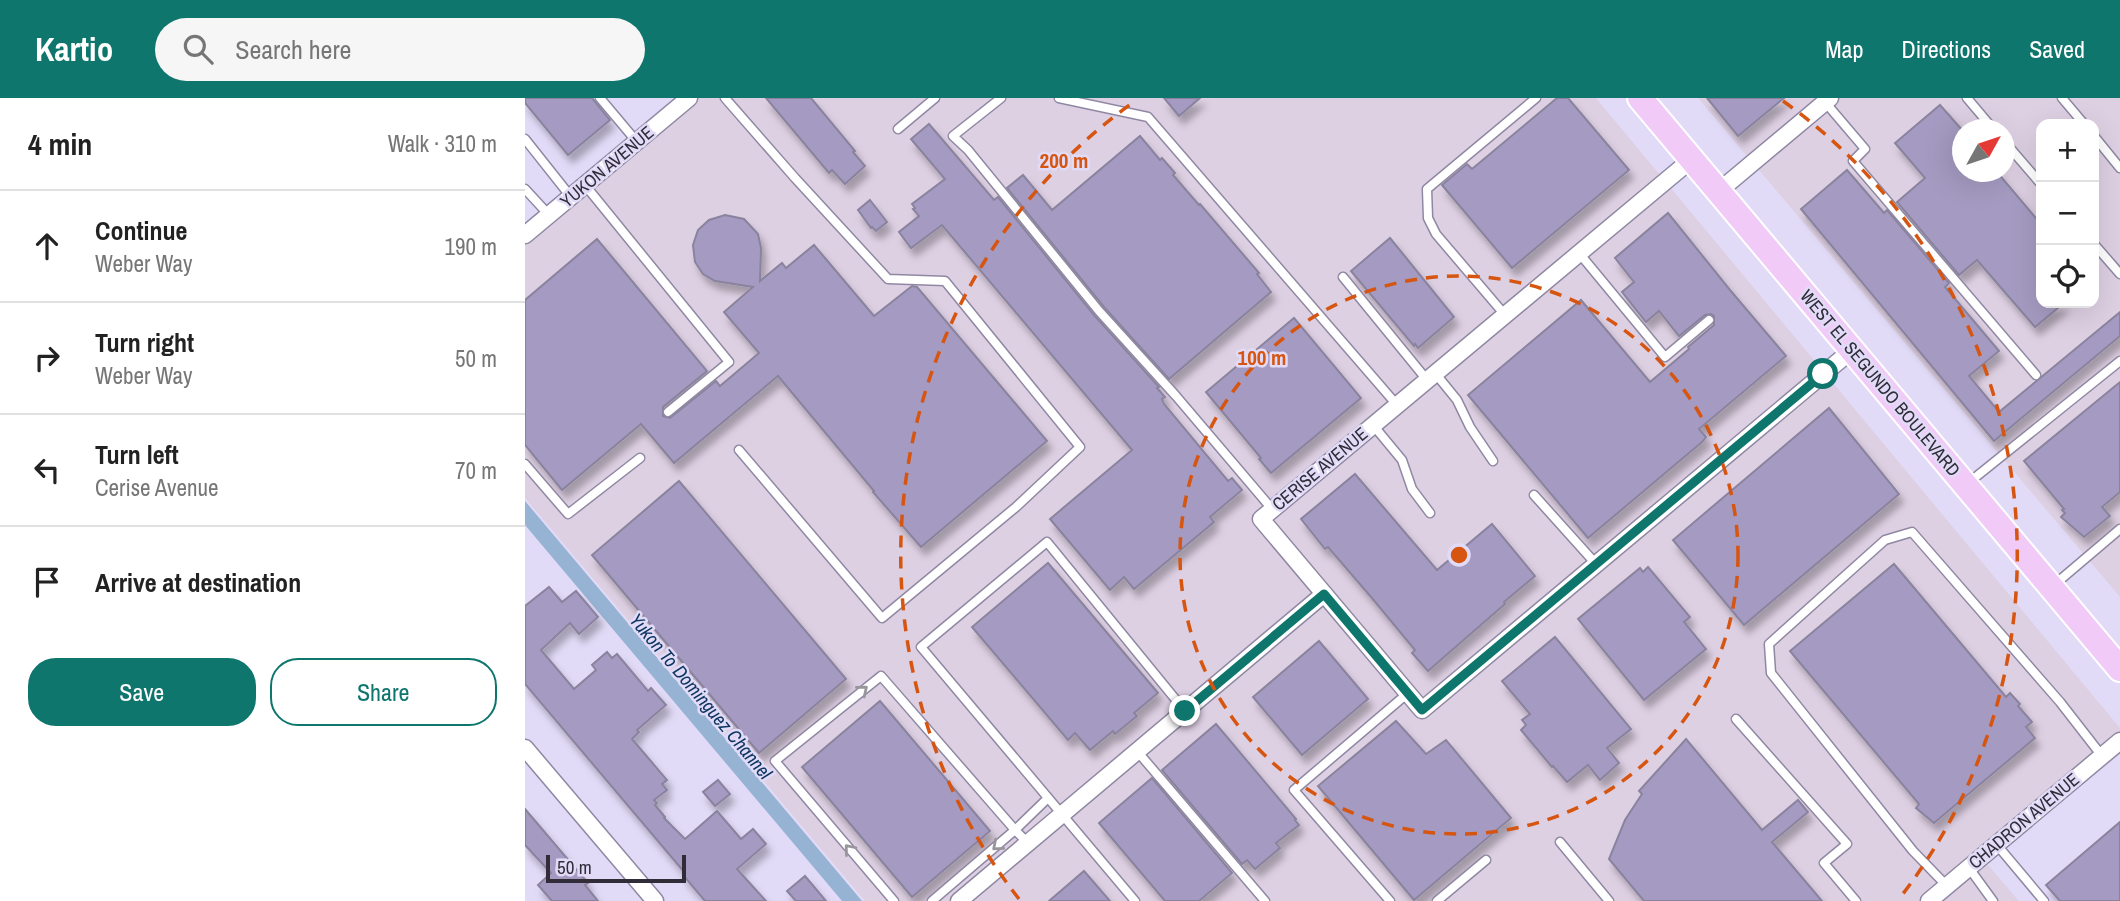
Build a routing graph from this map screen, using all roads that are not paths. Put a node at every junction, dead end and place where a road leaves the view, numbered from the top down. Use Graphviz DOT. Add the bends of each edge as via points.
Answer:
graph roads {
  1 [pos="600,98"];
  2 [pos="689,98"];
  3 [pos="725,98"];
  4 [pos="935,98"];
  5 [pos="1001,98"];
  6 [pos="1059,98"];
  7 [pos="1536,98"];
  8 [pos="1640,98"];
  9 [pos="1967,98"];
  10 [pos="2062,98"];
  11 [pos="1827,100"];
  12 [pos="1985,119"];
  13 [pos="2080,119"];
  14 [pos="898,129"];
  15 [pos="525,139"];
  16 [pos="637,142"];
  17 [pos="2099,142"];
  18 [pos="2015,154"];
  19 [pos="1692,159"];
  20 [pos="2120,168"];
  21 [pos="2039,182"];
  22 [pos="585,185"];
  23 [pos="525,189"];
  24 [pos="1719,191"];
  25 [pos="571,197"];
  26 [pos="549,215"];
  27 [pos="525,235"];
  28 [pos="2095,245"];
  29 [pos="1579,253"];
  30 [pos="2120,274"];
  31 [pos="1343,277"];
  32 [pos="1505,315"];
  33 [pos="1709,320"];
  34 [pos="1852,350"];
  35 [pos="2120,361"];
  36 [pos="2036,374"];
  37 [pos="1431,376"];
  38 [pos="1397,405"];
  39 [pos="668,412"];
  40 [pos="1373,425"];
  41 [pos="740,450"];
  42 [pos="640,458"];
  43 [pos="1493,461"];
  44 [pos="525,464"];
  45 [pos="1966,485"];
  46 [pos="1534,495"];
  47 [pos="1272,509"];
  48 [pos="1430,513"];
  49 [pos="2120,528"];
  50 [pos="1596,564"];
  51 [pos="2051,587"];
  52 [pos="1324,594"];
  53 [pos="2120,669"];
  54 [pos="1408,693"];
  55 [pos="1185,711"];
  56 [pos="1736,719"];
  57 [pos="2120,741"];
  58 [pos="525,748"];
  59 [pos="1137,751"];
  60 [pos="2102,757"];
  61 [pos="1048,798"];
  62 [pos="1062,814"];
  63 [pos="1015,830"];
  64 [pos="1560,842"];
  65 [pos="1028,843"];
  66 [pos="1997,845"];
  67 [pos="1486,860"];
  68 [pos="1969,868"];
  69 [pos="1947,886"];
  70 [pos="655,901"];
  71 [pos="894,901"];
  72 [pos="932,901"];
  73 [pos="959,901"];
  74 [pos="1135,901"];
  75 [pos="1265,901"];
  76 [pos="1390,901"];
  77 [pos="1437,901"];
  78 [pos="1609,901"];
  79 [pos="1856,901"];
  80 [pos="1929,901"];
  81 [pos="1993,901"];
  82 [pos="2044,901"];
  1 -- 16 [label="lane"];
  2 -- 16 [label="street, YUKON AVENUE"];
  3 -- 41 [label="lane" via="888,279 946,281 1080,447 1016,507 882,618"];
  4 -- 14 [label="lane"];
  5 -- 47 [label="lane" via="953,136"];
  6 -- 38 [label="lane" via="1148,117"];
  7 -- 32 [label="lane" via="1427,189 1428,218 1436,234"];
  8 -- 19 [label="main road, WEST EL SEGUNDO BOULEVARD"];
  9 -- 12 [label="lane"];
  10 -- 13 [label="lane"];
  11 -- 24 [label="street"];
  11 -- 36 [label="lane" via="1864,149 1853,161"];
  15 -- 25 [label="lane"];
  16 -- 22 [label="street, YUKON AVENUE"];
  17 -- 20 [label="lane"];
  18 -- 21 [label="lane"];
  19 -- 24 [label="main road, WEST EL SEGUNDO BOULEVARD"];
  19 -- 29 [label="street, CERISE AVENUE"];
  22 -- 25 [label="street, YUKON AVENUE"];
  22 -- 39 [label="lane" via="729,362"];
  23 -- 26 [label="lane"];
  24 -- 34 [label="main road, WEST EL SEGUNDO BOULEVARD"];
  25 -- 26 [label="street, YUKON AVENUE"];
  26 -- 27 [label="street, YUKON AVENUE"];
  28 -- 30 [label="lane"];
  29 -- 32 [label="street, CERISE AVENUE"];
  29 -- 33 [label="lane" via="1665,356"];
  31 -- 37 [label="lane"];
  32 -- 37 [label="street, CERISE AVENUE"];
  34 -- 45 [label="main road, WEST EL SEGUNDO BOULEVARD"];
  34 -- 50 [label="street"];
  35 -- 45 [label="lane"];
  37 -- 38 [label="street, CERISE AVENUE"];
  37 -- 43 [label="lane" via="1457,400"];
  38 -- 40 [label="street, CERISE AVENUE"];
  40 -- 47 [label="street, CERISE AVENUE"];
  40 -- 48 [label="lane" via="1402,460 1412,489"];
  42 -- 44 [label="lane" via="568,514"];
  45 -- 51 [label="main road, WEST EL SEGUNDO BOULEVARD"];
  46 -- 50 [label="lane"];
  47 -- 52 [label="street, CERISE AVENUE" via="1261,519"];
  49 -- 51 [label="lane"];
  50 -- 54 [label="street" via="1422,710"];
  51 -- 53 [label="main road, WEST EL SEGUNDO BOULEVARD"];
  52 -- 54 [label="street"];
  52 -- 55 [label="street"];
  54 -- 76 [label="lane" via="1294,790"];
  55 -- 59 [label="street"];
  55 -- 61 [label="lane" via="1047,542 921,647"];
  56 -- 79 [label="lane" via="1847,844 1824,863"];
  57 -- 60 [label="street, CHADRON AVENUE"];
  58 -- 70 [label="street"];
  59 -- 62 [label="street"];
  59 -- 75 [label="lane"];
  60 -- 66 [label="street, CHADRON AVENUE"];
  60 -- 69 [label="lane" via="1912,532 1885,540 1769,644 1771,673 1913,851"];
  61 -- 62 [label="lane"];
  61 -- 63 [label="lane"];
  62 -- 65 [label="street"];
  62 -- 74 [label="lane"];
  63 -- 65 [label="lane"];
  71 -- 63 [label="lane, one-way" via="775,761 881,676"];
  63 -- 72 [label="lane, one-way"];
  64 -- 78 [label="lane"];
  65 -- 73 [label="street"];
  66 -- 68 [label="street, CHADRON AVENUE"];
  66 -- 82 [label="lane"];
  67 -- 77 [label="lane"];
  68 -- 69 [label="street, CHADRON AVENUE"];
  68 -- 81 [label="lane"];
  69 -- 80 [label="street, CHADRON AVENUE"];
}
